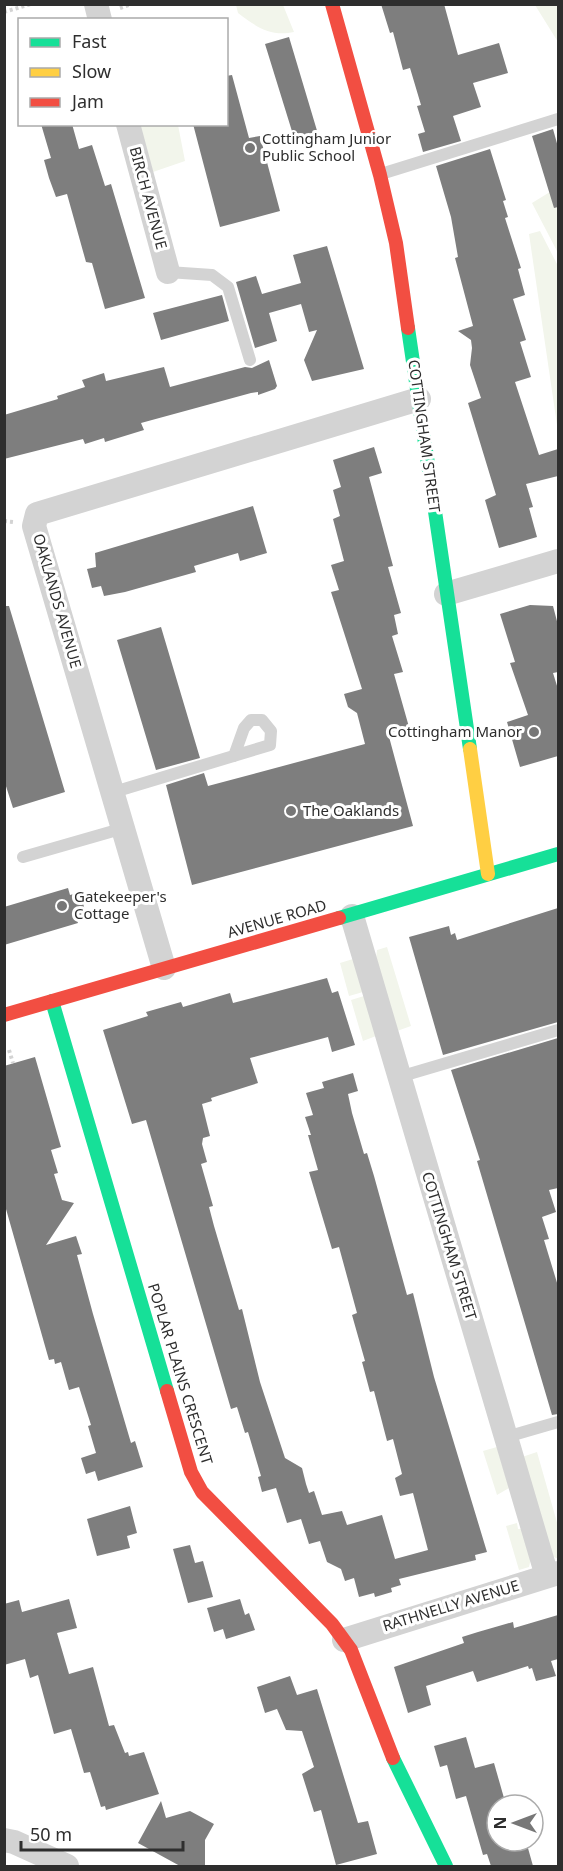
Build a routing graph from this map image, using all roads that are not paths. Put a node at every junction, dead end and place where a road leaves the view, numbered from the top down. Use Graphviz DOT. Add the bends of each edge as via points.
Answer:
graph roads {
  1 [pos="332,4"];
  2 [pos="558,119"];
  3 [pos="129,126"];
  4 [pos="380,175"];
  5 [pos="168,272"];
  6 [pos="250,360"];
  7 [pos="419,399"];
  8 [pos="558,561"];
  9 [pos="446,594"];
  10 [pos="234,756"];
  11 [pos="114,792"];
  12 [pos="124,828"];
  13 [pos="558,854"];
  14 [pos="23,857"];
  15 [pos="488,874"];
  16 [pos="352,916"];
  17 [pos="164,968"];
  18 [pos="52,1001"];
  19 [pos="4,1015"];
  20 [pos="558,1029"];
  21 [pos="399,1077"];
  22 [pos="558,1422"];
  23 [pos="506,1437"];
  24 [pos="553,1574"];
  25 [pos="344,1640"];
  26 [pos="4,1840"];
  27 [pos="67,1866"];
  28 [pos="446,1866"];
  1 -- 4 [label="street, COTTINGHAM STREET"];
  2 -- 4 [label="lane"];
  3 -- 5 [label="street, BIRCH AVENUE"];
  4 -- 7 [label="street, COTTINGHAM STREET" via="396,243"];
  5 -- 6 [label="lane" via="212,275 228,287"];
  7 -- 9 [label="street, COTTINGHAM STREET"];
  7 -- 11 [label="street, OAKLANDS AVENUE" via="37,514 34,526"];
  8 -- 9 [label="street"];
  9 -- 15 [label="street, COTTINGHAM STREET"];
  10 -- 11 [label="lane"];
  11 -- 12 [label="street, OAKLANDS AVENUE"];
  12 -- 14 [label="lane"];
  12 -- 17 [label="street, OAKLANDS AVENUE"];
  13 -- 15 [label="street, AVENUE ROAD"];
  15 -- 16 [label="street, AVENUE ROAD"];
  16 -- 17 [label="street, AVENUE ROAD"];
  16 -- 21 [label="street, COTTINGHAM STREET"];
  17 -- 18 [label="street, AVENUE ROAD"];
  18 -- 19 [label="street, AVENUE ROAD"];
  18 -- 25 [label="street, POPLAR PLAINS CRESCENT" via="191,1472 202,1492"];
  20 -- 21 [label="lane"];
  21 -- 23 [label="street, COTTINGHAM STREET"];
  22 -- 23 [label="lane"];
  23 -- 24 [label="street, COTTINGHAM STREET"];
  24 -- 25 [label="street, RATHNELLY AVENUE"];
  25 -- 28 [label="street, POPLAR PLAINS CRESCENT" via="358,1664 396,1765"];
  26 -- 27 [label="street"];
}
